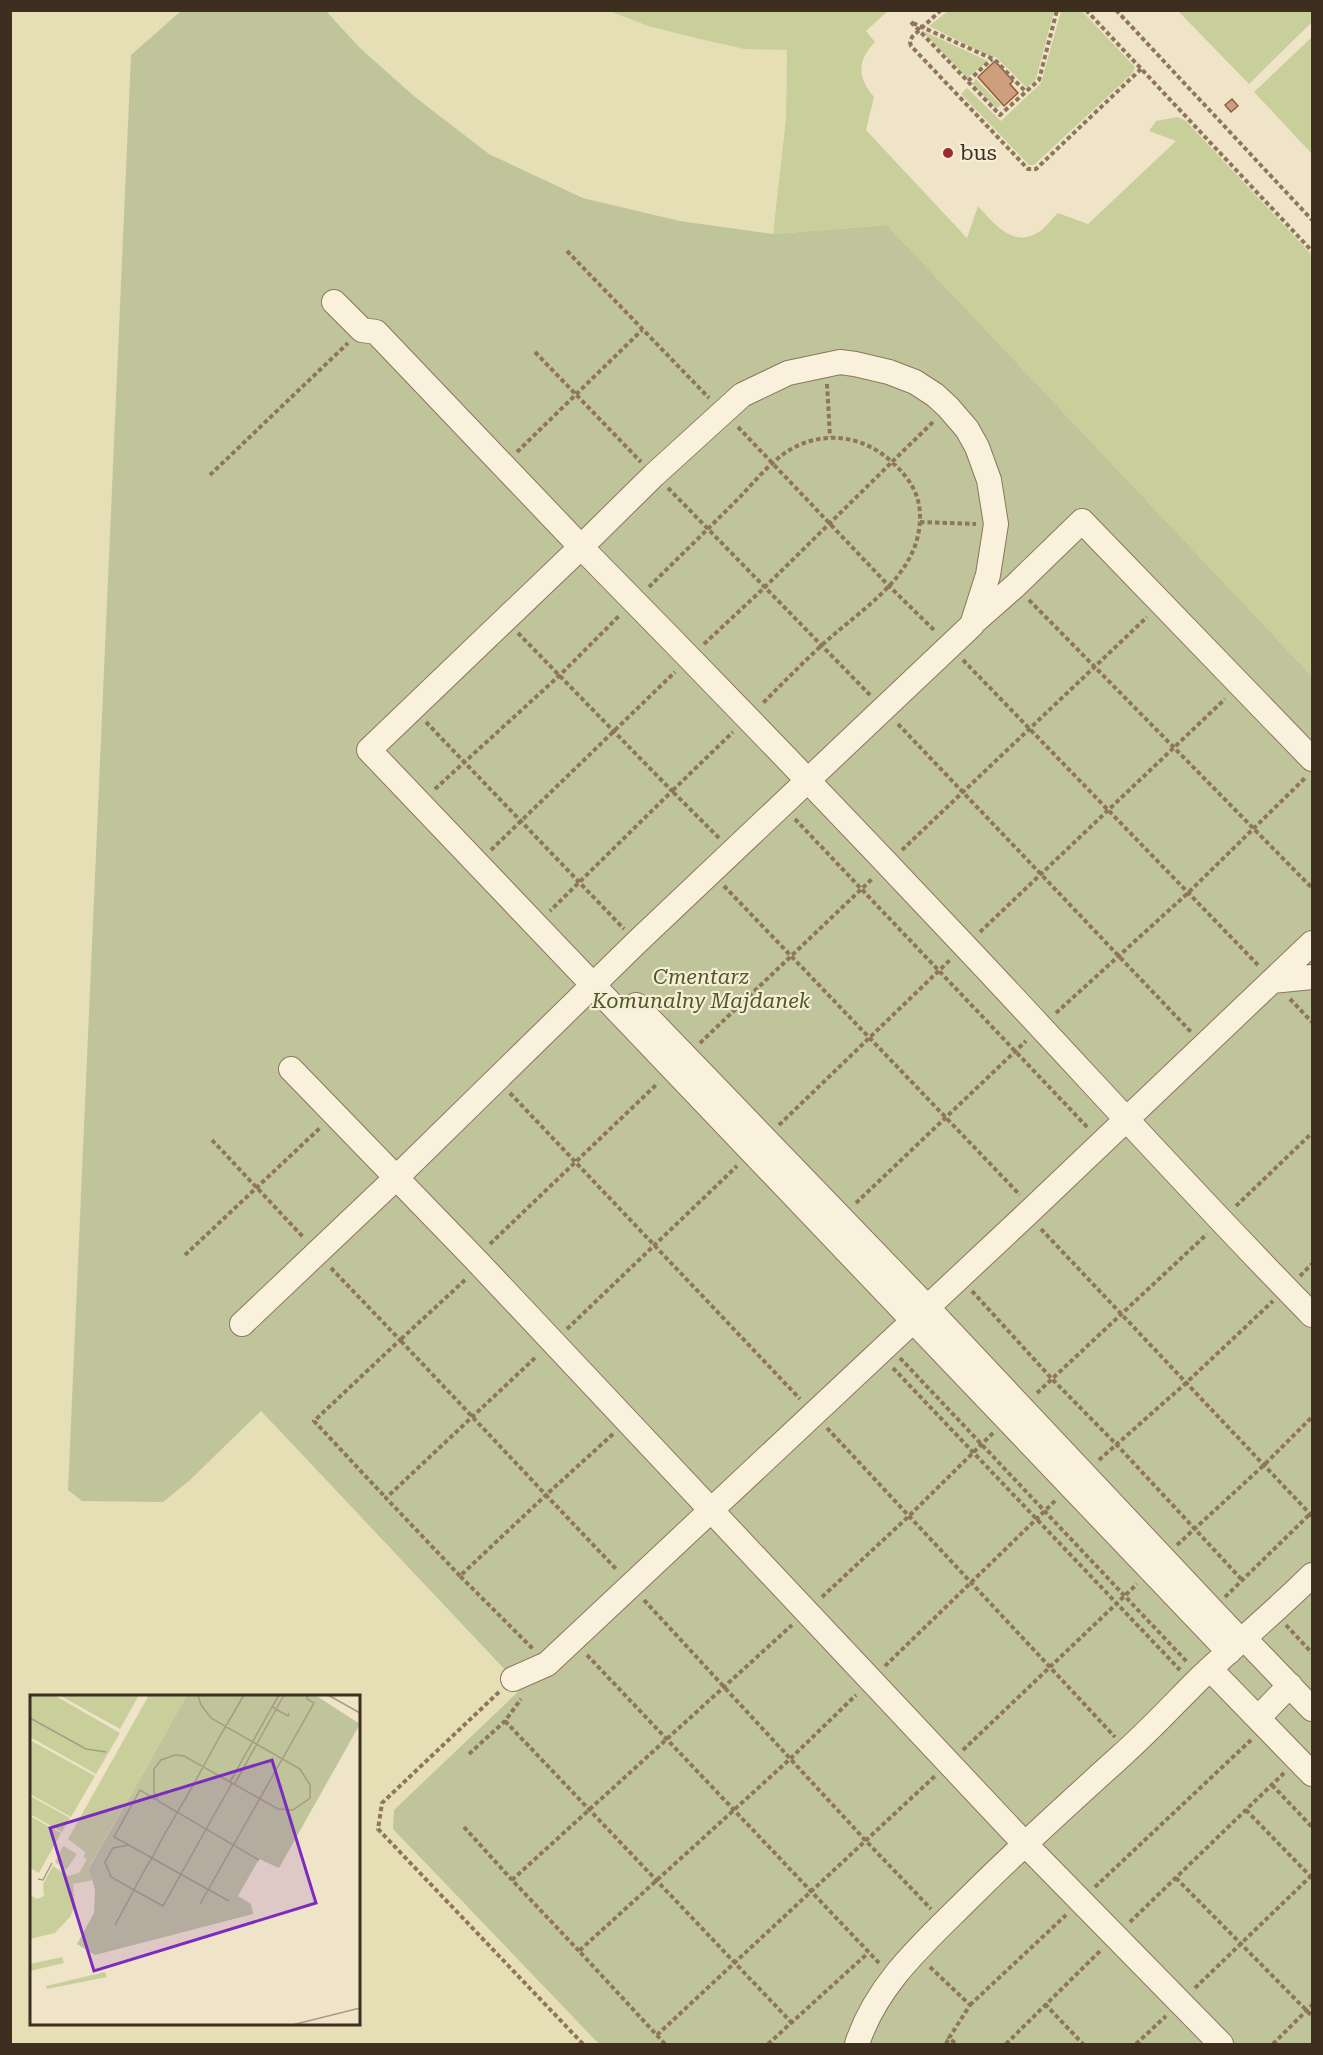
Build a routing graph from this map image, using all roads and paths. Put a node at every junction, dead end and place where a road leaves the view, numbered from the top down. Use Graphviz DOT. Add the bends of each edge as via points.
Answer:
graph roads {
  1 [pos="941,10"];
  2 [pos="1057,10"];
  3 [pos="1086,10"];
  4 [pos="1116,10"];
  5 [pos="921,29"];
  6 [pos="992,59"];
  7 [pos="1141,69"];
  8 [pos="968,81"];
  9 [pos="1026,92"];
  10 [pos="1312,220"];
  11 [pos="567,251"];
  12 [pos="1312,251"];
  13 [pos="334,302"];
  14 [pos="642,329"];
  15 [pos="362,330"];
  16 [pos="535,352"];
  17 [pos="825,364"];
  18 [pos="575,394"];
  19 [pos="948,407"];
  20 [pos="723,412"];
  21 [pos="830,438"];
  22 [pos="892,462"];
  23 [pos="773,464"];
  24 [pos="503,465"];
  25 [pos="210,475"];
  26 [pos="654,475"];
  27 [pos="920,522"];
  28 [pos="830,523"];
  29 [pos="996,524"];
  30 [pos="708,529"];
  31 [pos="580,547"];
  32 [pos="889,586"];
  33 [pos="1015,586"];
  34 [pos="765,587"];
  35 [pos="634,601"];
  36 [pos="1162,603"];
  37 [pos="505,619"];
  38 [pos="972,625"];
  39 [pos="822,645"];
  40 [pos="950,645"];
  41 [pos="688,659"];
  42 [pos="1094,667"];
  43 [pos="560,675"];
  44 [pos="1240,684"];
  45 [pos="413,708"];
  46 [pos="883,709"];
  47 [pos="747,719"];
  48 [pos="1029,728"];
  49 [pos="615,732"];
  50 [pos="381,739"];
  51 [pos="1174,748"];
  52 [pos="1312,759"];
  53 [pos="464,762"];
  54 [pos="1312,770"];
  55 [pos="807,782"];
  56 [pos="672,791"];
  57 [pos="432,792"];
  58 [pos="963,792"];
  59 [pos="782,806"];
  60 [pos="1109,811"];
  61 [pos="520,822"];
  62 [pos="1254,828"];
  63 [pos="489,851"];
  64 [pos="732,851"];
  65 [pos="887,865"];
  66 [pos="711,872"];
  67 [pos="1041,874"];
  68 [pos="579,883"];
  69 [pos="1312,888"];
  70 [pos="862,889"];
  71 [pos="1189,891"];
  72 [pos="548,913"];
  73 [pos="637,942"];
  74 [pos="1312,943"];
  75 [pos="965,946"];
  76 [pos="1118,955"];
  77 [pos="792,956"];
  78 [pos="939,970"];
  79 [pos="1312,977"];
  80 [pos="600,978"];
  81 [pos="1272,981"];
  82 [pos="1041,1027"];
  83 [pos="870,1038"];
  84 [pos="1204,1046"];
  85 [pos="1015,1051"];
  86 [pos="680,1062"];
  87 [pos="291,1069"];
  88 [pos="497,1080"];
  89 [pos="335,1115"];
  90 [pos="946,1118"];
  91 [pos="1127,1119"];
  92 [pos="1312,1133"];
  93 [pos="1102,1143"];
  94 [pos="758,1145"];
  95 [pos="576,1163"];
  96 [pos="397,1177"];
  97 [pos="1030,1212"];
  98 [pos="840,1218"];
  99 [pos="1222,1220"];
  100 [pos="654,1245"];
  101 [pos="185,1255"];
  102 [pos="478,1262"];
  103 [pos="1312,1264"];
  104 [pos="959,1277"];
  105 [pos="1287,1289"];
  106 [pos="1120,1313"];
  107 [pos="920,1314"];
  108 [pos="1312,1315"];
  109 [pos="242,1324"];
  110 [pos="400,1340"];
  111 [pos="553,1342"];
  112 [pos="883,1349"];
  113 [pos="1052,1379"];
  114 [pos="1186,1383"];
  115 [pos="1014,1412"];
  116 [pos="814,1414"];
  117 [pos="1312,1417"];
  118 [pos="471,1418"];
  119 [pos="628,1420"];
  120 [pos="1116,1444"];
  121 [pos="981,1445"];
  122 [pos="974,1453"];
  123 [pos="1264,1465"];
  124 [pos="1077,1479"];
  125 [pos="546,1495"];
  126 [pos="386,1498"];
  127 [pos="712,1510"];
  128 [pos="1044,1511"];
  129 [pos="1311,1515"];
  130 [pos="909,1516"];
  131 [pos="1036,1519"];
  132 [pos="1194,1530"];
  133 [pos="1157,1565"];
  134 [pos="1312,1575"];
  135 [pos="460,1576"];
  136 [pos="1242,1580"];
  137 [pos="970,1583"];
  138 [pos="631,1586"];
  139 [pos="1125,1597"];
  140 [pos="1117,1605"];
  141 [pos="1211,1610"];
  142 [pos="806,1611"];
  143 [pos="1274,1613"];
  144 [pos="573,1640"];
  145 [pos="1238,1644"];
  146 [pos="1312,1653"];
  147 [pos="547,1664"];
  148 [pos="1049,1666"];
  149 [pos="1202,1677"];
  150 [pos="871,1681"];
  151 [pos="1290,1685"];
  152 [pos="520,1686"];
  153 [pos="724,1686"];
  154 [pos="1312,1709"];
  155 [pos="505,1721"];
  156 [pos="1262,1721"];
  157 [pos="667,1739"];
  158 [pos="1127,1750"];
  159 [pos="469,1754"];
  160 [pos="790,1759"];
  161 [pos="949,1764"];
  162 [pos="1306,1767"];
  163 [pos="1272,1785"];
  164 [pos="734,1809"];
  165 [pos="590,1810"];
  166 [pos="1246,1810"];
  167 [pos="464,1827"];
  168 [pos="1312,1827"];
  169 [pos="866,1841"];
  170 [pos="1024,1843"];
  171 [pos="1312,1877"];
  172 [pos="1176,1878"];
  173 [pos="512,1880"];
  174 [pos="657,1880"];
  175 [pos="812,1891"];
  176 [pos="1080,1901"];
  177 [pos="944,1923"];
  178 [pos="1116,1936"];
  179 [pos="1241,1944"];
  180 [pos="579,1951"];
  181 [pos="915,1952"];
  182 [pos="868,1953"];
  183 [pos="735,1962"];
  184 [pos="892,1976"];
  185 [pos="1180,2002"];
  186 [pos="1045,2004"];
  187 [pos="970,2005"];
  188 [pos="1312,2005"];
  189 [pos="1307,2010"];
  190 [pos="1312,2016"];
  191 [pos="792,2023"];
  192 [pos="657,2035"];
  193 [pos="949,2037"];
  194 [pos="583,2044"];
  195 [pos="665,2044"];
  196 [pos="768,2044"];
  197 [pos="856,2044"];
  198 [pos="946,2044"];
  199 [pos="956,2044"];
  200 [pos="1006,2044"];
  201 [pos="1083,2044"];
  202 [pos="1136,2044"];
  203 [pos="1221,2044"];
  204 [pos="1273,2044"];
  1 -- 5 [label="path"];
  2 -- 9 [label="path" via="1039,80"];
  3 -- 7 [label="path"];
  4 -- 10 [label="path"];
  5 -- 6 [label="path"];
  5 -- 7 [label="path" via="912,37 911,46 1028,169 1036,169"];
  5 -- 8 [label="path"];
  6 -- 8 [label="path"];
  6 -- 9 [label="path"];
  7 -- 12 [label="path"];
  8 -- 9 [label="path" via="1000,115"];
  11 -- 14 [label="path"];
  13 -- 15 [label="street"];
  14 -- 18 [label="path"];
  14 -- 20 [label="path"];
  15 -- 24 [label="street" via="376,332"];
  15 -- 25 [label="path"];
  16 -- 18 [label="path"];
  17 -- 19 [label="street" via="855,364 889,372 915,382"];
  17 -- 20 [label="street" via="788,373 754,388"];
  17 -- 21 [label="path"];
  18 -- 24 [label="path"];
  18 -- 26 [label="path"];
  19 -- 22 [label="path"];
  19 -- 29 [label="street" via="977,447 989,480"];
  20 -- 23 [label="path"];
  20 -- 26 [label="street"];
  21 -- 22 [label="path" via="861,442"];
  21 -- 23 [label="path" via="798,445"];
  22 -- 27 [label="path" via="913,486 919,500"];
  22 -- 28 [label="path"];
  23 -- 28 [label="path"];
  23 -- 30 [label="path"];
  24 -- 31 [label="street"];
  26 -- 30 [label="path"];
  26 -- 31 [label="street"];
  27 -- 29 [label="path"];
  27 -- 32 [label="path" via="915,550"];
  28 -- 32 [label="path"];
  28 -- 34 [label="path"];
  29 -- 38 [label="street" via="988,575"];
  30 -- 34 [label="path"];
  30 -- 35 [label="path"];
  31 -- 35 [label="street"];
  31 -- 37 [label="street"];
  32 -- 39 [label="path"];
  32 -- 40 [label="path"];
  33 -- 36 [label="street" via="1082,521"];
  33 -- 38 [label="street"];
  33 -- 42 [label="path"];
  34 -- 39 [label="path"];
  34 -- 41 [label="path"];
  35 -- 41 [label="street"];
  35 -- 43 [label="path"];
  36 -- 42 [label="path"];
  36 -- 44 [label="street"];
  37 -- 43 [label="path"];
  37 -- 45 [label="street"];
  38 -- 40 [label="street"];
  39 -- 46 [label="path"];
  39 -- 47 [label="path"];
  40 -- 46 [label="street"];
  40 -- 48 [label="path"];
  41 -- 47 [label="street"];
  41 -- 49 [label="path"];
  42 -- 48 [label="path"];
  42 -- 51 [label="path"];
  43 -- 49 [label="path"];
  43 -- 53 [label="path"];
  44 -- 51 [label="path"];
  44 -- 52 [label="street"];
  45 -- 50 [label="street"];
  45 -- 53 [label="path"];
  46 -- 55 [label="street"];
  46 -- 58 [label="path"];
  47 -- 55 [label="street"];
  47 -- 56 [label="path"];
  48 -- 58 [label="path"];
  48 -- 60 [label="path"];
  49 -- 56 [label="path"];
  49 -- 61 [label="path"];
  50 -- 57 [label="street"];
  50 -- 80 [label="street" via="369,750"];
  51 -- 60 [label="path"];
  51 -- 62 [label="path"];
  53 -- 57 [label="path"];
  53 -- 61 [label="path"];
  54 -- 62 [label="path"];
  55 -- 59 [label="street"];
  55 -- 65 [label="street"];
  56 -- 64 [label="path"];
  56 -- 68 [label="path"];
  57 -- 63 [label="street"];
  58 -- 65 [label="path"];
  58 -- 67 [label="path"];
  59 -- 64 [label="street"];
  59 -- 70 [label="path"];
  60 -- 67 [label="path"];
  60 -- 71 [label="path"];
  61 -- 63 [label="path"];
  61 -- 68 [label="path"];
  62 -- 69 [label="path"];
  62 -- 71 [label="path"];
  63 -- 72 [label="street"];
  64 -- 66 [label="street"];
  65 -- 70 [label="path"];
  65 -- 75 [label="street"];
  66 -- 73 [label="street"];
  66 -- 77 [label="path"];
  67 -- 75 [label="path"];
  67 -- 76 [label="path"];
  68 -- 72 [label="path"];
  68 -- 73 [label="path"];
  70 -- 77 [label="path"];
  70 -- 78 [label="path"];
  71 -- 76 [label="path"];
  71 -- 81 [label="path"];
  72 -- 80 [label="street"];
  73 -- 80 [label="street"];
  74 -- 81 [label="street"];
  75 -- 78 [label="path"];
  75 -- 82 [label="street"];
  76 -- 82 [label="path"];
  76 -- 84 [label="path"];
  77 -- 83 [label="path"];
  77 -- 86 [label="path"];
  78 -- 83 [label="path"];
  78 -- 85 [label="path"];
  79 -- 81 [label="street"];
  80 -- 86 [label="street"];
  80 -- 88 [label="street"];
  81 -- 84 [label="street"];
  82 -- 85 [label="path"];
  82 -- 91 [label="street"];
  83 -- 90 [label="path"];
  83 -- 94 [label="path"];
  84 -- 91 [label="street"];
  85 -- 90 [label="path"];
  85 -- 93 [label="path"];
  86 -- 94 [label="street"];
  86 -- 95 [label="path"];
  87 -- 89 [label="street"];
  88 -- 95 [label="path"];
  88 -- 96 [label="street"];
  89 -- 96 [label="street"];
  89 -- 101 [label="path"];
  90 -- 97 [label="path"];
  90 -- 98 [label="path"];
  91 -- 93 [label="street"];
  91 -- 99 [label="street"];
  92 -- 99 [label="path"];
  93 -- 97 [label="street"];
  94 -- 98 [label="street"];
  94 -- 100 [label="path"];
  94 -- 107 [label="street"];
  95 -- 100 [label="path"];
  95 -- 102 [label="path"];
  96 -- 102 [label="street"];
  96 -- 109 [label="street"];
  97 -- 104 [label="street"];
  97 -- 106 [label="path"];
  98 -- 107 [label="street"];
  99 -- 105 [label="street"];
  99 -- 106 [label="path"];
  100 -- 111 [label="path"];
  100 -- 116 [label="path"];
  102 -- 110 [label="path"];
  102 -- 111 [label="street"];
  103 -- 105 [label="path"];
  104 -- 107 [label="street"];
  104 -- 113 [label="path"];
  105 -- 108 [label="street"];
  105 -- 114 [label="path"];
  106 -- 113 [label="path"];
  106 -- 114 [label="path"];
  107 -- 112 [label="street"];
  107 -- 115 [label="street"];
  110 -- 118 [label="path"];
  110 -- 126 [label="path" via="314,1421"];
  111 -- 118 [label="path"];
  111 -- 119 [label="street"];
  112 -- 116 [label="street"];
  112 -- 121 [label="path"];
  112 -- 122 [label="path"];
  113 -- 115 [label="path"];
  113 -- 120 [label="path"];
  114 -- 120 [label="path"];
  114 -- 123 [label="path"];
  115 -- 121 [label="path"];
  115 -- 124 [label="street"];
  116 -- 127 [label="street"];
  116 -- 130 [label="path"];
  117 -- 123 [label="path"];
  118 -- 125 [label="path"];
  118 -- 126 [label="path"];
  119 -- 125 [label="path"];
  119 -- 127 [label="street"];
  120 -- 124 [label="path"];
  120 -- 132 [label="path"];
  121 -- 122 [label="path"];
  121 -- 128 [label="path"];
  122 -- 130 [label="path"];
  122 -- 131 [label="path"];
  123 -- 129 [label="path"];
  123 -- 132 [label="path"];
  124 -- 128 [label="path"];
  124 -- 133 [label="street"];
  125 -- 135 [label="path"];
  125 -- 138 [label="path"];
  126 -- 135 [label="path"];
  127 -- 138 [label="street"];
  127 -- 142 [label="street"];
  128 -- 131 [label="path"];
  128 -- 139 [label="path"];
  129 -- 136 [label="path"];
  130 -- 137 [label="path"];
  130 -- 142 [label="path"];
  131 -- 137 [label="path"];
  131 -- 140 [label="path"];
  132 -- 133 [label="path"];
  132 -- 136 [label="path"];
  133 -- 139 [label="path"];
  133 -- 141 [label="street"];
  133 -- 145 [label="street"];
  134 -- 143 [label="street"];
  135 -- 147 [label="path"];
  136 -- 141 [label="path"];
  137 -- 148 [label="path"];
  137 -- 150 [label="path"];
  138 -- 144 [label="street"];
  138 -- 153 [label="path"];
  139 -- 140 [label="path"];
  139 -- 149 [label="path"];
  140 -- 148 [label="path"];
  140 -- 149 [label="path"];
  141 -- 145 [label="street"];
  142 -- 150 [label="street"];
  142 -- 153 [label="path"];
  143 -- 145 [label="street"];
  143 -- 146 [label="path"];
  144 -- 147 [label="street"];
  144 -- 157 [label="path"];
  145 -- 149 [label="street"];
  145 -- 151 [label="street"];
  147 -- 152 [label="street"];
  148 -- 158 [label="path"];
  148 -- 161 [label="path"];
  149 -- 156 [label="street"];
  149 -- 158 [label="street"];
  150 -- 160 [label="path"];
  150 -- 161 [label="street"];
  151 -- 154 [label="street"];
  151 -- 156 [label="street"];
  152 -- 155 [label="path"];
  152 -- 194 [label="path" via="382,1803 378,1829"];
  153 -- 157 [label="path"];
  153 -- 160 [label="path"];
  155 -- 159 [label="path"];
  155 -- 165 [label="path"];
  156 -- 162 [label="street"];
  156 -- 176 [label="path"];
  157 -- 164 [label="path"];
  157 -- 165 [label="path"];
  158 -- 170 [label="street"];
  160 -- 164 [label="path"];
  160 -- 169 [label="path"];
  161 -- 169 [label="path"];
  161 -- 170 [label="street"];
  162 -- 163 [label="path"];
  163 -- 166 [label="path"];
  163 -- 168 [label="path"];
  164 -- 174 [label="path"];
  164 -- 175 [label="path"];
  165 -- 173 [label="path"];
  165 -- 174 [label="path"];
  166 -- 171 [label="path"];
  166 -- 172 [label="path"];
  167 -- 173 [label="path"];
  169 -- 175 [label="path"];
  169 -- 177 [label="path"];
  170 -- 176 [label="street"];
  170 -- 177 [label="street"];
  171 -- 179 [label="path"];
  172 -- 178 [label="path"];
  172 -- 179 [label="path"];
  173 -- 180 [label="path"];
  174 -- 180 [label="path"];
  174 -- 183 [label="path"];
  175 -- 182 [label="path"];
  175 -- 183 [label="path"];
  176 -- 178 [label="street"];
  176 -- 187 [label="path"];
  177 -- 181 [label="street"];
  178 -- 185 [label="street"];
  178 -- 186 [label="path"];
  179 -- 185 [label="path"];
  179 -- 189 [label="path"];
  180 -- 192 [label="path"];
  181 -- 184 [label="street"];
  181 -- 187 [label="path"];
  182 -- 184 [label="path"];
  182 -- 191 [label="path"];
  183 -- 191 [label="path"];
  183 -- 192 [label="path"];
  184 -- 197 [label="street"];
  185 -- 202 [label="path"];
  185 -- 203 [label="street"];
  186 -- 200 [label="path"];
  186 -- 201 [label="path"];
  187 -- 193 [label="path"];
  188 -- 189 [label="path"];
  189 -- 190 [label="path"];
  189 -- 204 [label="path"];
  191 -- 196 [label="path"];
  192 -- 195 [label="path"];
  193 -- 198 [label="path"];
  193 -- 199 [label="path"];
}
